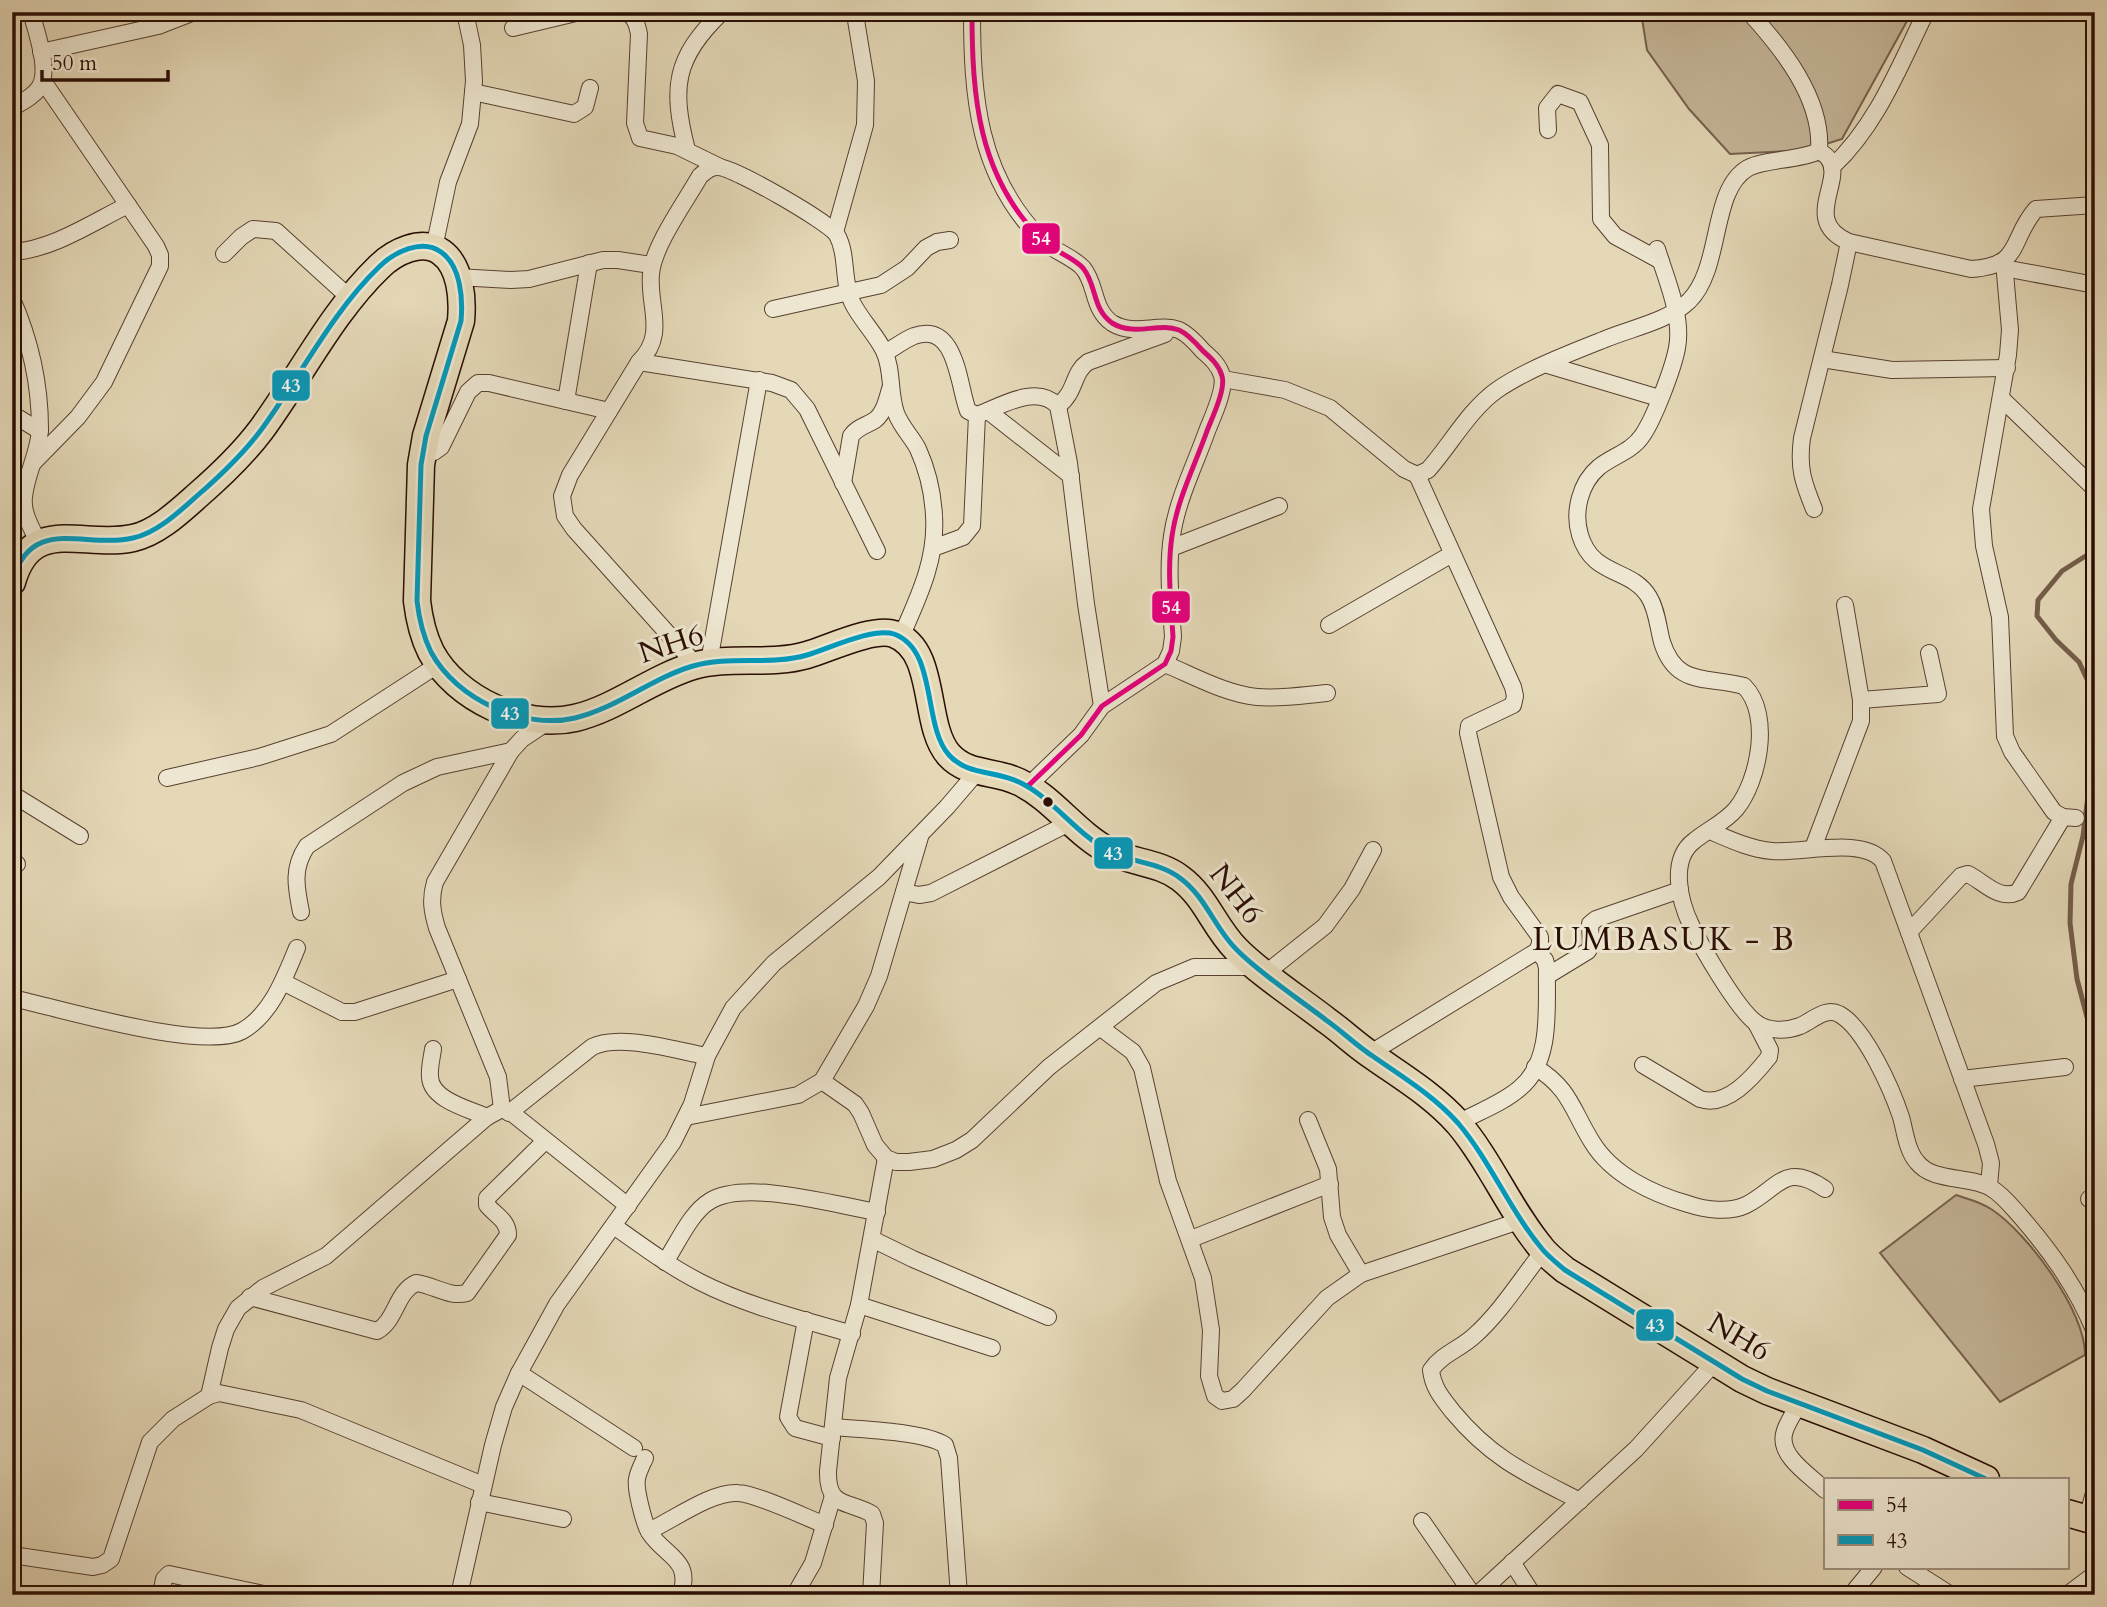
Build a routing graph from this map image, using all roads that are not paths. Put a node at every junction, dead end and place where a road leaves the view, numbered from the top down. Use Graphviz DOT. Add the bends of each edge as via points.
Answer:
graph roads {
  1 [pos="31,12"];
  2 [pos="194,12"];
  3 [pos="466,12"];
  4 [pos="580,12"];
  5 [pos="722,12"];
  6 [pos="972,12"];
  7 [pos="1749,12"];
  8 [pos="1926,12"];
  9 [pos="629,13"];
  10 [pos="856,20"];
  11 [pos="513,28"];
  12 [pos="41,52"];
  13 [pos="43,81"];
  14 [pos="590,88"];
  15 [pos="473,92"];
  16 [pos="12,107"];
  17 [pos="1548,130"];
  18 [pos="687,150"];
  19 [pos="1819,151"];
  20 [pos="720,167"];
  21 [pos="1832,167"];
  22 [pos="128,205"];
  23 [pos="2095,205"];
  24 [pos="835,232"];
  25 [pos="950,240"];
  26 [pos="1849,242"];
  27 [pos="434,248"];
  28 [pos="12,252"];
  29 [pos="224,254"];
  30 [pos="589,263"];
  31 [pos="651,265"];
  32 [pos="2004,265"];
  33 [pos="457,277"];
  34 [pos="2095,285"];
  35 [pos="848,292"];
  36 [pos="12,299"];
  37 [pos="351,299"];
  38 [pos="773,309"];
  39 [pos="1675,312"];
  40 [pos="1177,329"];
  41 [pos="885,354"];
  42 [pos="1822,359"];
  43 [pos="639,362"];
  44 [pos="1548,365"];
  45 [pos="2007,368"];
  46 [pos="1223,379"];
  47 [pos="759,380"];
  48 [pos="891,387"];
  49 [pos="1659,398"];
  50 [pos="2002,400"];
  51 [pos="566,401"];
  52 [pos="1058,406"];
  53 [pos="609,411"];
  54 [pos="982,413"];
  55 [pos="12,414"];
  56 [pos="40,431"];
  57 [pos="422,455"];
  58 [pos="34,462"];
  59 [pos="1417,475"];
  60 [pos="1071,476"];
  61 [pos="843,483"];
  62 [pos="2095,489"];
  63 [pos="1279,506"];
  64 [pos="1814,509"];
  65 [pos="39,543"];
  66 [pos="933,548"];
  67 [pos="1171,548"];
  68 [pos="877,551"];
  69 [pos="1451,554"];
  70 [pos="12,582"];
  71 [pos="1845,606"];
  72 [pos="1329,625"];
  73 [pos="901,638"];
  74 [pos="1929,653"];
  75 [pos="439,664"];
  76 [pos="702,664"];
  77 [pos="1165,664"];
  78 [pos="1327,693"];
  79 [pos="1861,700"];
  80 [pos="1102,706"];
  81 [pos="549,720"];
  82 [pos="511,751"];
  83 [pos="978,772"];
  84 [pos="167,778"];
  85 [pos="1028,786"];
  86 [pos="12,794"];
  87 [pos="1069,822"];
  88 [pos="1710,831"];
  89 [pos="921,834"];
  90 [pos="80,835"];
  91 [pos="1813,848"];
  92 [pos="1373,850"];
  93 [pos="1680,890"];
  94 [pos="904,892"];
  95 [pos="301,912"];
  96 [pos="1909,932"];
  97 [pos="297,948"];
  98 [pos="1537,951"];
  99 [pos="1262,970"];
  100 [pos="1547,976"];
  101 [pos="458,979"];
  102 [pos="284,982"];
  103 [pos="12,998"];
  104 [pos="1756,1023"];
  105 [pos="1101,1028"];
  106 [pos="433,1049"];
  107 [pos="1369,1054"];
  108 [pos="707,1056"];
  109 [pos="1643,1065"];
  110 [pos="2065,1067"];
  111 [pos="1535,1068"];
  112 [pos="1962,1079"];
  113 [pos="822,1081"];
  114 [pos="499,1113"];
  115 [pos="686,1117"];
  116 [pos="1308,1120"];
  117 [pos="1458,1123"];
  118 [pos="545,1141"];
  119 [pos="886,1158"];
  120 [pos="1330,1184"];
  121 [pos="1989,1186"];
  122 [pos="1825,1189"];
  123 [pos="628,1206"];
  124 [pos="877,1212"];
  125 [pos="1522,1220"];
  126 [pos="614,1226"];
  127 [pos="872,1239"];
  128 [pos="1191,1239"];
  129 [pos="1544,1250"];
  130 [pos="666,1262"];
  131 [pos="1361,1274"];
  132 [pos="250,1297"];
  133 [pos="859,1305"];
  134 [pos="1048,1317"];
  135 [pos="806,1320"];
  136 [pos="2095,1332"];
  137 [pos="852,1334"];
  138 [pos="992,1348"];
  139 [pos="1715,1362"];
  140 [pos="519,1373"];
  141 [pos="209,1395"];
  142 [pos="1799,1404"];
  143 [pos="833,1433"];
  144 [pos="1984,1478"];
  145 [pos="483,1485"];
  146 [pos="1824,1489"];
  147 [pos="2095,1489"];
  148 [pos="833,1496"];
  149 [pos="1580,1501"];
  150 [pos="479,1502"];
  151 [pos="2083,1518"];
  152 [pos="563,1519"];
  153 [pos="1422,1521"];
  154 [pos="825,1525"];
  155 [pos="649,1531"];
  156 [pos="12,1555"];
  157 [pos="1512,1562"];
  158 [pos="1873,1568"];
  159 [pos="1909,1568"];
  160 [pos="2095,1574"];
  161 [pos="461,1588"];
  162 [pos="798,1589"];
  163 [pos="260,1594"];
  164 [pos="161,1595"];
  165 [pos="476,1595"];
  166 [pos="681,1595"];
  167 [pos="870,1595"];
  168 [pos="958,1595"];
  169 [pos="1475,1595"];
  170 [pos="1534,1595"];
  171 [pos="1852,1595"];
  172 [pos="1951,1595"];
  173 [pos="2067,1595"];
  1 -- 12 [label="street"];
  2 -- 12 [label="street" via="158,26"];
  3 -- 15 [label="street"];
  4 -- 11 [label="street"];
  5 -- 18 [label="street" via="686,55 680,78 678,108"];
  6 -- 40 [label="street" via="975,95 983,138 999,182 1040,238 1080,265 1101,314 1121,328"];
  7 -- 19 [label="street" via="1804,89 1816,115"];
  8 -- 21 [label="street" via="1866,129"];
  9 -- 18 [label="street" via="639,34 636,131 645,141"];
  10 -- 24 [label="street" via="866,82 865,125"];
  12 -- 13 [label="street"];
  13 -- 16 [label="street" via="38,90"];
  13 -- 22 [label="street"];
  14 -- 15 [label="street" via="585,107 574,114"];
  15 -- 27 [label="street" via="470,124 448,182"];
  17 -- 39 [label="street" via="1547,108 1558,94 1580,102 1600,145 1601,219 1615,236 1659,255"];
  18 -- 20 [label="street"];
  19 -- 21 [label="street"];
  19 -- 39 [label="street" via="1750,166 1736,176 1728,188 1700,286"];
  20 -- 24 [label="street" via="794,204"];
  20 -- 31 [label="street" via="709,168 700,176"];
  21 -- 26 [label="street" via="1825,217 1838,238"];
  22 -- 28 [label="street" via="58,240"];
  22 -- 58 [label="street" via="156,246 160,265 104,382"];
  23 -- 32 [label="street" via="2036,209"];
  24 -- 35 [label="street"];
  25 -- 35 [label="street" via="926,248 881,285"];
  26 -- 32 [label="street" via="1971,269"];
  26 -- 42 [label="street"];
  27 -- 33 [label="highway, NH6" via="443,253"];
  27 -- 37 [label="highway" via="413,247 397,254 380,265"];
  29 -- 37 [label="street" via="253,229 276,231"];
  30 -- 31 [label="street" via="618,260"];
  30 -- 33 [label="street" via="529,279"];
  30 -- 51 [label="street"];
  31 -- 43 [label="street" via="654,340"];
  32 -- 34 [label="street"];
  32 -- 45 [label="street" via="2010,330"];
  33 -- 57 [label="highway, NH6 / NH6" via="463,304 461,321"];
  35 -- 38 [label="street"];
  35 -- 41 [label="street"];
  36 -- 56 [label="street" via="36,368"];
  37 -- 65 [label="highway" via="241,454 182,509 135,538 56,538"];
  39 -- 44 [label="street"];
  39 -- 49 [label="street" via="1677,348"];
  40 -- 46 [label="street" via="1218,366"];
  40 -- 52 [label="street" via="1088,362 1081,367 1070,395"];
  41 -- 48 [label="street"];
  41 -- 54 [label="street" via="912,337 938,336 953,355 968,411"];
  42 -- 45 [label="street" via="1892,370"];
  42 -- 64 [label="street" via="1799,460 1801,479"];
  43 -- 47 [label="street"];
  43 -- 53 [label="street"];
  44 -- 49 [label="street"];
  44 -- 59 [label="street" via="1496,391 1428,470"];
  45 -- 50 [label="street"];
  46 -- 59 [label="street" via="1285,390 1329,408"];
  46 -- 67 [label="street" via="1178,511"];
  47 -- 61 [label="street" via="792,390 800,398"];
  47 -- 76 [label="street"];
  48 -- 61 [label="street" via="880,415 851,436"];
  48 -- 66 [label="street" via="897,415 926,473 934,517"];
  49 -- 88 [label="street" via="1641,438 1587,481 1577,516 1580,535 1594,560 1641,587 1649,597 1674,668 1686,675 1744,686 1753,698 1760,729 1753,778 1734,811"];
  50 -- 62 [label="street"];
  50 -- 96 [label="street" via="1981,509 2000,617 2005,736 2054,812 2070,818 2018,892 2001,894 1968,874 1961,876"];
  51 -- 53 [label="street"];
  51 -- 57 [label="street" via="478,383 468,392 441,447"];
  52 -- 54 [label="street" via="1045,398 1027,397"];
  52 -- 60 [label="street"];
  53 -- 76 [label="street" via="570,475 562,496 565,516"];
  54 -- 60 [label="street"];
  54 -- 66 [label="street" via="972,526 963,537"];
  55 -- 56 [label="street"];
  56 -- 58 [label="street"];
  57 -- 75 [label="highway, NH6 / NH6" via="417,601 425,637"];
  58 -- 65 [label="street" via="24,498"];
  59 -- 69 [label="street"];
  60 -- 80 [label="street"];
  61 -- 68 [label="street"];
  63 -- 67 [label="street"];
  65 -- 70 [label="highway" via="22,556"];
  66 -- 73 [label="street" via="926,579"];
  67 -- 77 [label="street" via="1173,636"];
  69 -- 72 [label="street"];
  69 -- 98 [label="street" via="1516,696 1513,705 1469,726 1468,733 1501,877 1540,937"];
  71 -- 79 [label="street"];
  73 -- 76 [label="highway, NH6 / NH6" via="891,632 875,634 788,660"];
  73 -- 83 [label="highway, NH6 / NH6" via="924,673 938,739 954,760"];
  74 -- 79 [label="street" via="1938,694"];
  75 -- 81 [label="highway, NH6 / NH6" via="497,709"];
  75 -- 84 [label="street" via="331,734 259,757"];
  76 -- 81 [label="highway, NH6 / NH6" via="591,713"];
  77 -- 78 [label="street" via="1255,697"];
  77 -- 80 [label="street"];
  79 -- 91 [label="street" via="1856,739"];
  80 -- 85 [label="street" via="1081,735"];
  81 -- 82 [label="street"];
  82 -- 95 [label="street" via="437,767 403,783 307,846 296,868"];
  82 -- 101 [label="street" via="431,895 431,910"];
  83 -- 85 [label="highway, NH6 / NH6"];
  83 -- 89 [label="street"];
  85 -- 87 [label="highway, NH6 / NH6"];
  86 -- 90 [label="street"];
  87 -- 94 [label="street" via="931,893"];
  87 -- 99 [label="highway, NH6 / NH6" via="1111,852 1178,876 1196,892 1236,949"];
  88 -- 91 [label="street" via="1775,852"];
  88 -- 93 [label="street" via="1691,842 1683,857"];
  89 -- 94 [label="street"];
  89 -- 108 [label="street" via="749,988"];
  91 -- 96 [label="street" via="1876,853"];
  92 -- 99 [label="street" via="1325,926"];
  93 -- 100 [label="street" via="1596,919 1590,923 1588,951"];
  93 -- 104 [label="street" via="1702,945"];
  94 -- 113 [label="street" via="866,1006"];
  96 -- 112 [label="street"];
  97 -- 102 [label="street"];
  98 -- 100 [label="street" via="1545,960"];
  98 -- 107 [label="street"];
  99 -- 105 [label="street" via="1212,966 1177,973 1156,983"];
  99 -- 107 [label="highway, NH6 / NH6"];
  100 -- 111 [label="street" via="1546,1034"];
  101 -- 102 [label="street" via="355,1012 342,1012"];
  101 -- 114 [label="street" via="498,1077"];
  102 -- 103 [label="street" via="256,1020 224,1037 198,1038 116,1023"];
  104 -- 109 [label="street" via="1769,1057 1718,1101 1700,1099"];
  104 -- 121 [label="street" via="1790,1029 1824,1013 1837,1013 1866,1043 1884,1076 1917,1163"];
  105 -- 119 [label="street" via="1049,1067 956,1150 909,1162"];
  105 -- 128 [label="street" via="1139,1059 1165,1170"];
  106 -- 114 [label="street" via="429,1078 433,1089 446,1098"];
  107 -- 117 [label="highway, NH6 / NH6" via="1416,1085"];
  108 -- 114 [label="street" via="602,1042"];
  108 -- 115 [label="street"];
  110 -- 112 [label="street"];
  111 -- 117 [label="street" via="1522,1087"];
  111 -- 122 [label="street" via="1557,1082 1602,1155 1628,1178 1661,1194 1710,1209 1729,1209 1745,1205 1789,1177 1810,1179"];
  112 -- 121 [label="street" via="1990,1163"];
  113 -- 115 [label="street" via="798,1095"];
  113 -- 119 [label="street" via="855,1104"];
  114 -- 118 [label="street"];
  114 -- 132 [label="street" via="326,1256"];
  115 -- 123 [label="street"];
  116 -- 120 [label="street" via="1324,1155"];
  117 -- 125 [label="highway, NH6 / NH6"];
  118 -- 123 [label="street"];
  118 -- 132 [label="street" via="487,1198 508,1227 508,1235 467,1293 452,1294 416,1283 403,1293 385,1327 377,1331"];
  119 -- 124 [label="street"];
  120 -- 128 [label="street"];
  120 -- 131 [label="street" via="1338,1235"];
  121 -- 136 [label="street" via="2006,1200 2068,1276"];
  123 -- 126 [label="street"];
  124 -- 127 [label="street"];
  124 -- 130 [label="street" via="760,1192 722,1196 696,1213"];
  125 -- 129 [label="highway, NH6 / NH6"];
  125 -- 131 [label="street"];
  126 -- 130 [label="street"];
  126 -- 140 [label="street" via="557,1304"];
  127 -- 133 [label="street"];
  127 -- 134 [label="street"];
  128 -- 131 [label="street" via="1209,1306 1209,1376 1215,1396 1222,1401 1243,1390 1327,1298"];
  129 -- 139 [label="highway, NH6 / NH6" via="1596,1291"];
  129 -- 149 [label="street" via="1485,1324 1438,1359 1431,1370 1439,1395 1488,1450"];
  130 -- 135 [label="street" via="702,1283"];
  132 -- 141 [label="street" via="226,1329"];
  133 -- 137 [label="street"];
  133 -- 138 [label="street"];
  135 -- 137 [label="street"];
  135 -- 143 [label="street" via="788,1417 795,1428"];
  137 -- 143 [label="street" via="838,1378"];
  139 -- 142 [label="highway, NH6 / NH6"];
  139 -- 149 [label="street" via="1662,1423"];
  140 -- 145 [label="street" via="504,1407"];
  140 -- 155 [label="street" via="639,1453 637,1492"];
  141 -- 145 [label="street" via="230,1394 301,1410"];
  141 -- 156 [label="street" via="173,1419 150,1442 111,1559 93,1567"];
  142 -- 144 [label="highway, NH6 / NH6"];
  142 -- 146 [label="street" via="1784,1432 1785,1448"];
  143 -- 148 [label="street" via="828,1484"];
  143 -- 168 [label="street" via="918,1436 945,1445"];
  145 -- 150 [label="street"];
  147 -- 151 [label="street"];
  148 -- 154 [label="street"];
  148 -- 167 [label="street" via="872,1514"];
  149 -- 157 [label="street"];
  150 -- 152 [label="street"];
  150 -- 161 [label="street"];
  153 -- 169 [label="street"];
  154 -- 155 [label="street" via="739,1493 710,1499"];
  154 -- 162 [label="street" via="813,1563"];
  155 -- 166 [label="street" via="685,1574"];
  157 -- 169 [label="street"];
  157 -- 170 [label="street"];
  158 -- 171 [label="street"];
  159 -- 172 [label="street"];
  160 -- 173 [label="street"];
  161 -- 165 [label="street"];
  163 -- 164 [label="street" via="169,1574"];
}
